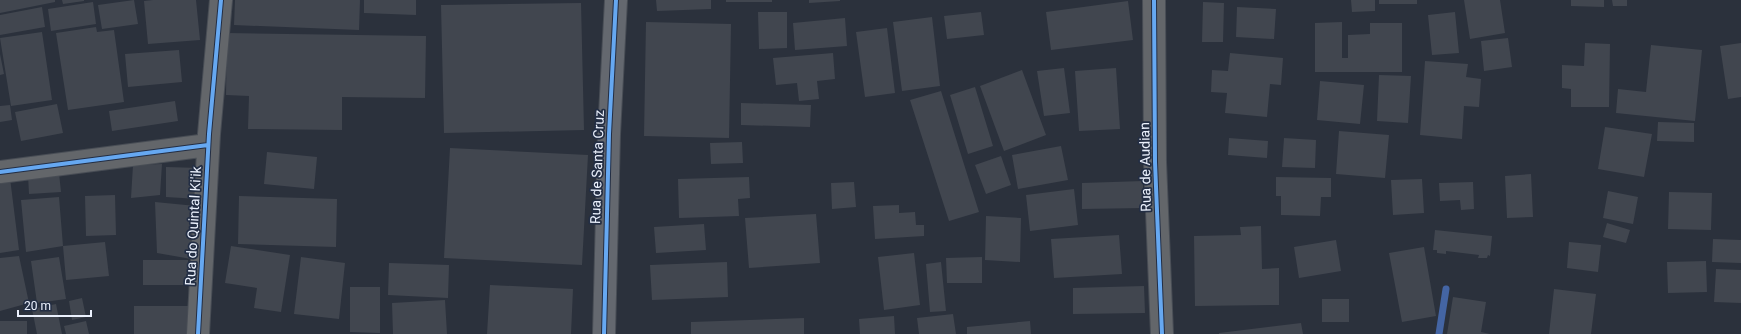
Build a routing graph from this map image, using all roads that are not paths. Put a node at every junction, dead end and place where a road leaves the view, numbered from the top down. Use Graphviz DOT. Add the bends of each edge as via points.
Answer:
graph roads {
  1 [pos="221,0"];
  2 [pos="616,0"];
  3 [pos="1154,0"];
  4 [pos="208,145"];
  5 [pos="0,172"];
  6 [pos="198,334"];
  7 [pos="604,334"];
  8 [pos="1162,334"];
  1 -- 4 [label="street, Rua do Quintal Ki'ik"];
  2 -- 7 [label="street, Rua de Santa Cruz" via="609,134"];
  3 -- 8 [label="street, Rua de Audian" via="1155,162"];
  4 -- 5 [label="street"];
  4 -- 6 [label="street, Rua do Quintal Ki'ik"];
}
